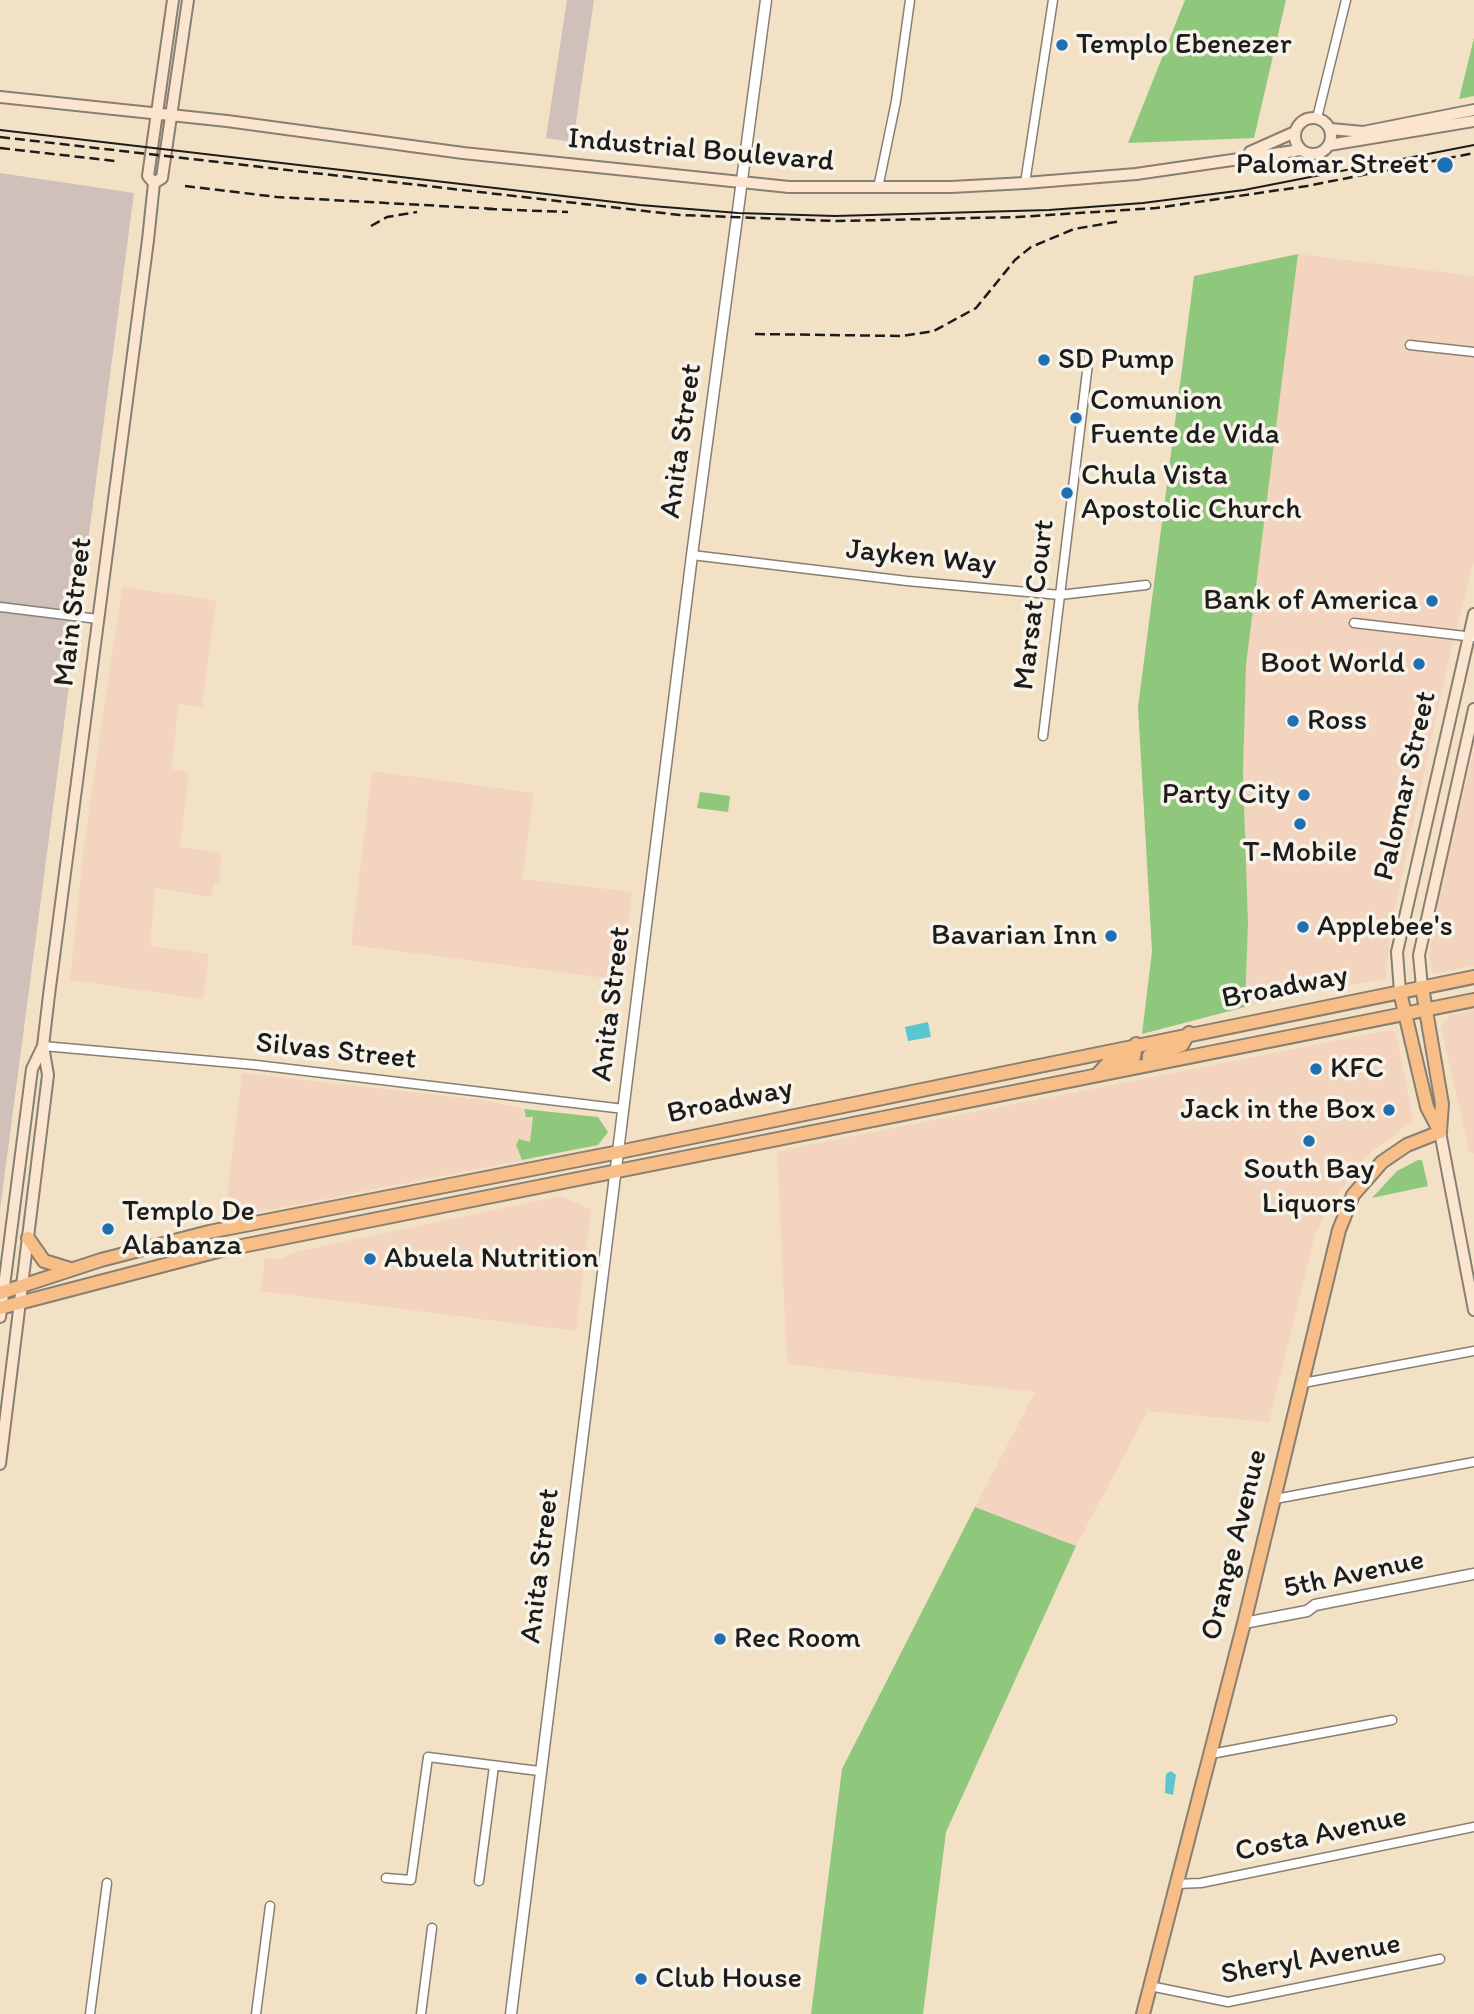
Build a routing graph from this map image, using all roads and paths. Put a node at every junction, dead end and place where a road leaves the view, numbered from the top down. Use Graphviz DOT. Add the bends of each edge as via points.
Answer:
graph roads {
  1 [pos="173,0"];
  2 [pos="188,0"];
  3 [pos="766,0"];
  4 [pos="910,0"];
  5 [pos="1053,0"];
  6 [pos="1346,0"];
  7 [pos="0,97"];
  8 [pos="1474,110"];
  9 [pos="156,116"];
  10 [pos="169,117"];
  11 [pos="1317,118"];
  12 [pos="1474,121"];
  13 [pos="1331,130"];
  14 [pos="1295,132"];
  15 [pos="1329,145"];
  16 [pos="1301,150"];
  17 [pos="1244,156"];
  18 [pos="154,183"];
  19 [pos="742,183"];
  20 [pos="1025,183"];
  21 [pos="878,188"];
  22 [pos="1410,345"];
  23 [pos="1474,352"];
  24 [pos="1089,355"];
  25 [pos="692,555"];
  26 [pos="1146,585"];
  27 [pos="1060,595"];
  28 [pos="0,607"];
  29 [pos="1474,614"];
  30 [pos="98,619"];
  31 [pos="1354,623"];
  32 [pos="1471,636"];
  33 [pos="1474,709"];
  34 [pos="1043,736"];
  35 [pos="1474,977"];
  36 [pos="1422,987"];
  37 [pos="1401,992"];
  38 [pos="1474,1000"];
  39 [pos="1425,1010"];
  40 [pos="1405,1014"];
  41 [pos="1189,1033"];
  42 [pos="1136,1044"];
  43 [pos="43,1046"];
  44 [pos="1149,1065"];
  45 [pos="1096,1075"];
  46 [pos="919,1089"];
  47 [pos="624,1109"];
  48 [pos="923,1110"];
  49 [pos="1440,1132"];
  50 [pos="619,1152"];
  51 [pos="616,1170"];
  52 [pos="369,1200"];
  53 [pos="371,1220"];
  54 [pos="28,1238"];
  55 [pos="3,1268"];
  56 [pos="74,1270"];
  57 [pos="22,1287"];
  58 [pos="1,1292"];
  59 [pos="20,1303"];
  60 [pos="1474,1310"];
  61 [pos="0,1311"];
  62 [pos="1474,1351"];
  63 [pos="1303,1383"];
  64 [pos="1474,1462"];
  65 [pos="0,1464"];
  66 [pos="1275,1499"];
  67 [pos="1474,1574"];
  68 [pos="1244,1623"];
  69 [pos="1392,1720"];
  70 [pos="1211,1754"];
  71 [pos="494,1766"];
  72 [pos="540,1771"];
  73 [pos="1474,1827"];
  74 [pos="386,1878"];
  75 [pos="479,1881"];
  76 [pos="107,1883"];
  77 [pos="1176,1884"];
  78 [pos="270,1906"];
  79 [pos="432,1928"];
  80 [pos="1440,1959"];
  81 [pos="1150,1986"];
  82 [pos="90,2014"];
  83 [pos="256,2014"];
  84 [pos="421,2014"];
  85 [pos="511,2014"];
  86 [pos="1143,2014"];
  1 -- 9 [label="main road, Main Street"];
  2 -- 10 [label="main road, Main Street"];
  3 -- 19 [label="street, Anita Street"];
  4 -- 21 [label="street"];
  5 -- 20 [label="street"];
  6 -- 11 [label="street"];
  7 -- 9 [label="main road, Industrial Boulevard"];
  8 -- 13 [label="main road" via="1363,132"];
  9 -- 10 [label="main road, Industrial Boulevard"];
  9 -- 18 [label="main road, Main Street" via="148,176"];
  10 -- 18 [label="main road, Main Street" via="162,178"];
  10 -- 19 [label="main road, Industrial Boulevard"];
  11 -- 13 [label="main road"];
  11 -- 14 [label="main road, Industrial Boulevard" via="1301,122"];
  12 -- 15 [label="main road, Industrial Boulevard"];
  13 -- 15 [label="main road"];
  14 -- 16 [label="main road"];
  14 -- 17 [label="main road, Industrial Boulevard"];
  15 -- 16 [label="main road, Industrial Boulevard" via="1317,154"];
  16 -- 17 [label="main road, Industrial Boulevard"];
  17 -- 20 [label="main road, Industrial Boulevard" via="1136,174"];
  18 -- 30 [label="main road, Main Street"];
  19 -- 21 [label="main road, Industrial Boulevard"];
  19 -- 25 [label="street, Anita Street"];
  20 -- 21 [label="main road, Industrial Boulevard"];
  22 -- 23 [label="street"];
  24 -- 27 [label="street, Marsat Court"];
  25 -- 27 [label="street, Jayken Way"];
  25 -- 47 [label="street, Anita Street"];
  26 -- 27 [label="street, Jayken Way"];
  27 -- 34 [label="street, Marsat Court"];
  28 -- 30 [label="street"];
  29 -- 32 [label="main road, Palomar Street"];
  30 -- 43 [label="main road, Main Street"];
  31 -- 32 [label="street"];
  32 -- 37 [label="main road, Palomar Street" via="1397,952"];
  33 -- 36 [label="main road, Palomar Street" via="1419,955"];
  35 -- 36 [label="main road, Broadway"];
  36 -- 37 [label="main road, Broadway"];
  36 -- 39 [label="main road, Palomar Street"];
  37 -- 40 [label="main road, Palomar Street"];
  37 -- 41 [label="main road, Broadway"];
  38 -- 39 [label="main road, Broadway"];
  39 -- 40 [label="main road, Broadway"];
  39 -- 49 [label="main road, Palomar Street" via="1442,1104"];
  40 -- 44 [label="main road, Broadway"];
  40 -- 49 [label="main road, Palomar Street" via="1427,1107"];
  41 -- 42 [label="main road, Broadway"];
  41 -- 44 [label="main road" via="1182,1045 1149,1056"];
  42 -- 45 [label="main road" via="1134,1057 1108,1063"];
  42 -- 46 [label="main road, Broadway"];
  43 -- 47 [label="street, Silvas Street" via="256,1065"];
  43 -- 54 [label="main road, Main Street" via="48,1075"];
  43 -- 55 [label="main road, Main Street" via="32,1069"];
  44 -- 45 [label="main road, Broadway"];
  45 -- 48 [label="main road, Broadway"];
  46 -- 48 [label="main road"];
  46 -- 50 [label="main road, Broadway"];
  47 -- 50 [label="street, Anita Street"];
  48 -- 51 [label="main road, Broadway"];
  49 -- 60 [label="main road, Palomar Street"];
  49 -- 63 [label="main road, Orange Avenue" via="1407,1145 1382,1162 1353,1195 1339,1230"];
  50 -- 51 [label="street, Anita Street"];
  50 -- 52 [label="main road, Broadway"];
  51 -- 53 [label="main road, Broadway"];
  51 -- 72 [label="street, Anita Street"];
  52 -- 53 [label="main road"];
  52 -- 56 [label="main road, Broadway" via="209,1231"];
  53 -- 59 [label="main road, Broadway" via="222,1250"];
  54 -- 56 [label="main road" via="44,1261"];
  54 -- 57 [label="main road, Main Street"];
  55 -- 58 [label="main road, Main Street"];
  56 -- 57 [label="main road, Broadway"];
  57 -- 58 [label="main road, Broadway"];
  57 -- 59 [label="main road, Main Street"];
  58 -- 61 [label="main road, Main Street"];
  59 -- 61 [label="main road, Broadway"];
  59 -- 65 [label="main road, Main Street"];
  62 -- 63 [label="street"];
  63 -- 66 [label="main road, Orange Avenue"];
  64 -- 66 [label="street"];
  66 -- 68 [label="main road, Orange Avenue"];
  67 -- 68 [label="street, 5th Avenue"];
  68 -- 70 [label="main road, Orange Avenue"];
  69 -- 70 [label="street"];
  70 -- 77 [label="main road, Orange Avenue"];
  71 -- 72 [label="street"];
  71 -- 74 [label="street" via="428,1758 411,1880"];
  71 -- 75 [label="street"];
  72 -- 85 [label="street, Anita Street"];
  73 -- 77 [label="street, Costa Avenue" via="1201,1883"];
  76 -- 82 [label="street"];
  77 -- 81 [label="main road, Orange Avenue"];
  78 -- 83 [label="street"];
  79 -- 84 [label="street"];
  80 -- 81 [label="street, Sheryl Avenue" via="1227,2002"];
  81 -- 86 [label="main road, Orange Avenue"];
}
